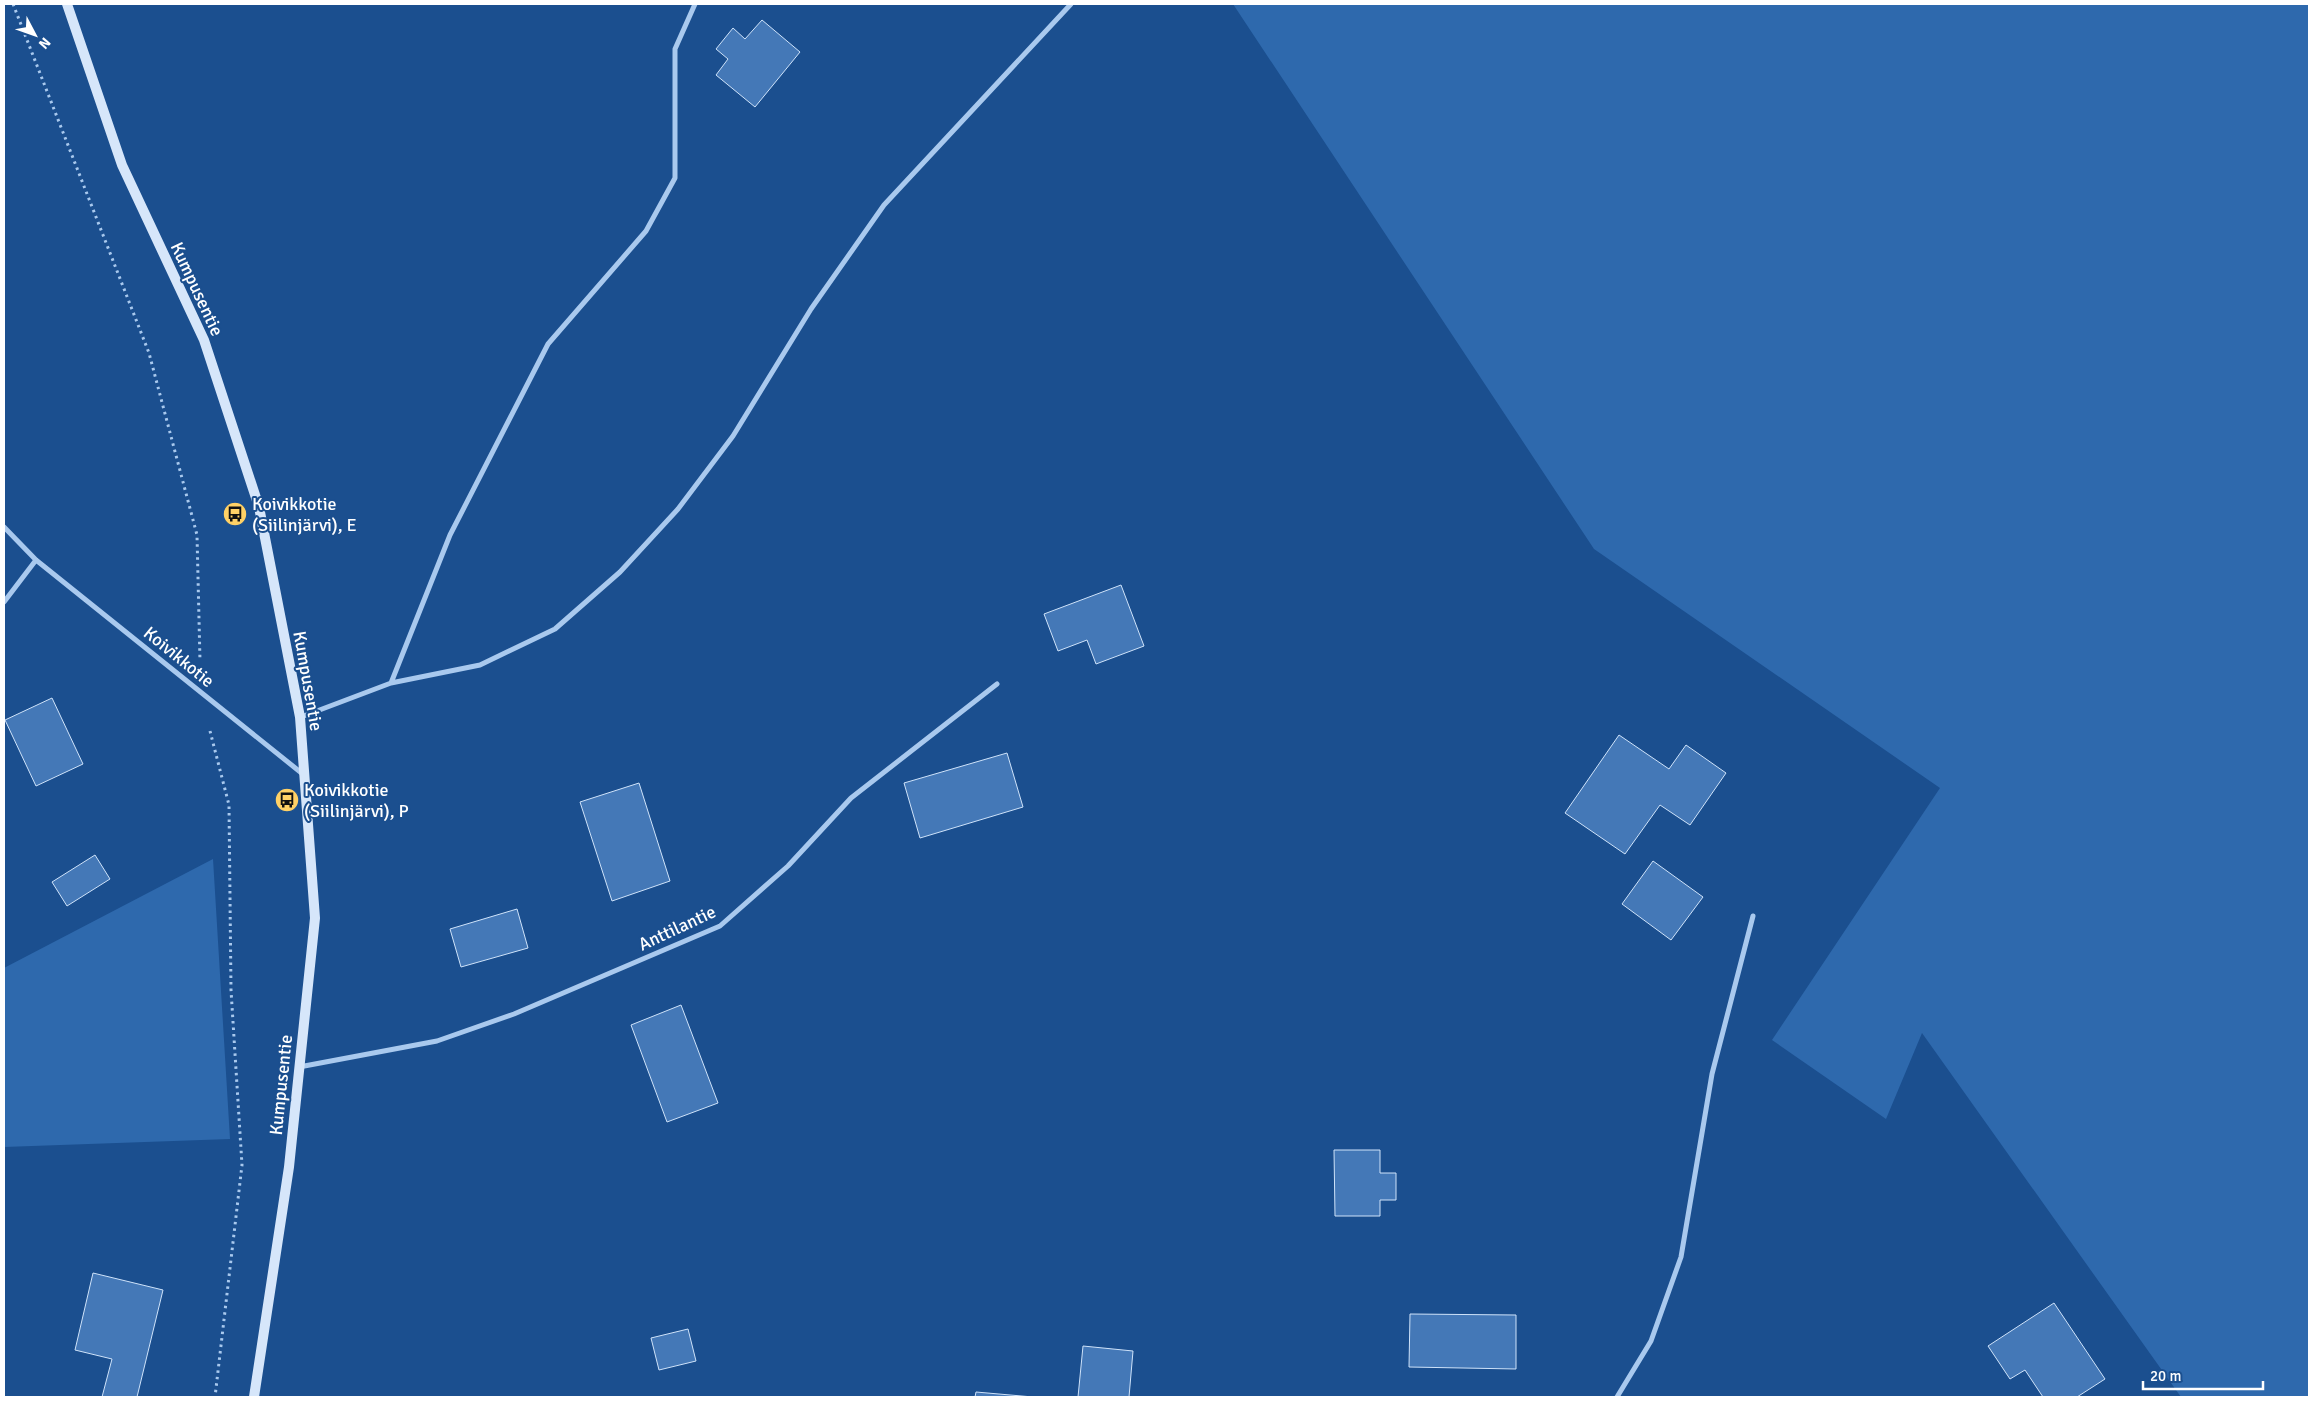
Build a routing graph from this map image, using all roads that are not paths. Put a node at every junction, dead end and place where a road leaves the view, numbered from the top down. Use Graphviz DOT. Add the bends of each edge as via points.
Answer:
graph roads {
  1 [pos="67,4"];
  2 [pos="695,4"];
  3 [pos="1071,4"];
  4 [pos="4,527"];
  5 [pos="36,560"];
  6 [pos="4,602"];
  7 [pos="391,683"];
  8 [pos="997,684"];
  9 [pos="300,717"];
  10 [pos="305,776"];
  11 [pos="1753,916"];
  12 [pos="298,1067"];
  13 [pos="254,1397"];
  14 [pos="1617,1397"];
  1 -- 9 [label="street, Kumpusentie" via="122,165 204,340 258,507"];
  2 -- 7 [label="street" via="674,49 674,178 646,231 548,344 450,535"];
  3 -- 7 [label="street" via="884,205 810,309 733,436 678,509 620,572 555,629 480,666"];
  4 -- 5 [label="street, Koivikkotie"];
  5 -- 6 [label="street"];
  5 -- 10 [label="street, Koivikkotie"];
  7 -- 9 [label="street"];
  8 -- 12 [label="street, Anttilantie" via="851,798 788,866 720,926 514,1014 437,1041"];
  9 -- 10 [label="street, Kumpusentie"];
  10 -- 12 [label="street, Kumpusentie" via="315,918"];
  11 -- 14 [label="street" via="1712,1074 1681,1256 1651,1341"];
  12 -- 13 [label="street, Kumpusentie" via="289,1167"];
}
